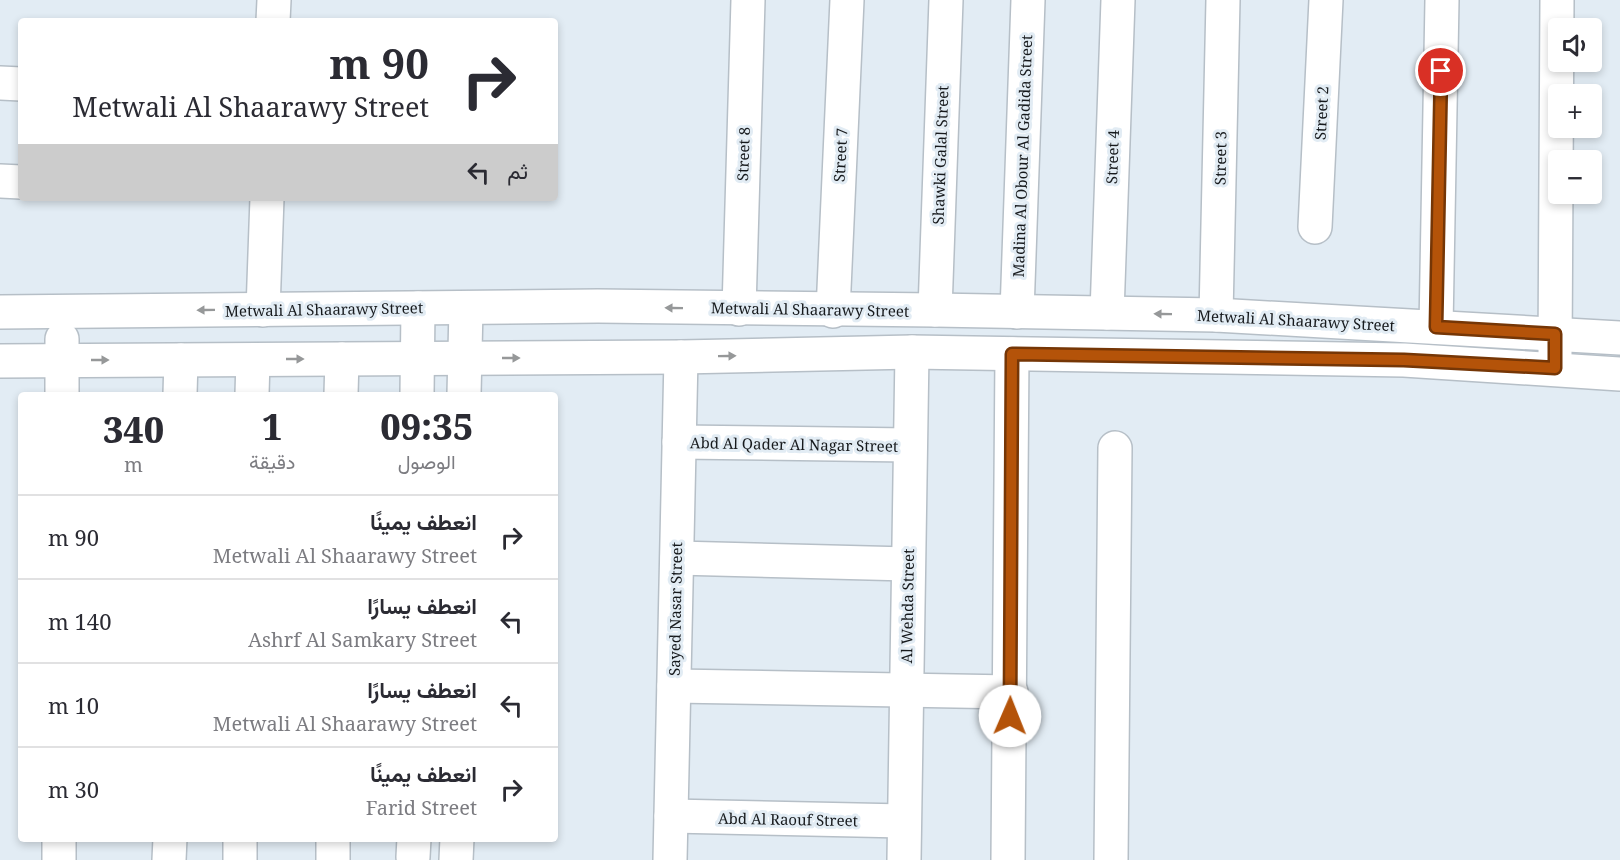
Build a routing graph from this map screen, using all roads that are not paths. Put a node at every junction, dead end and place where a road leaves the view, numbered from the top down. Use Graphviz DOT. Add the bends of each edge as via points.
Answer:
graph roads {
  1 [pos="274,0"];
  2 [pos="748,0"];
  3 [pos="847,0"];
  4 [pos="946,0"];
  5 [pos="1028,0"];
  6 [pos="1118,0"];
  7 [pos="1223,0"];
  8 [pos="1326,0"];
  9 [pos="1442,0"];
  10 [pos="1557,0"];
  11 [pos="273,18"];
  12 [pos="0,83"];
  13 [pos="18,84"];
  14 [pos="0,181"];
  15 [pos="18,182"];
  16 [pos="267,201"];
  17 [pos="1315,227"];
  18 [pos="598,306"];
  19 [pos="418,308"];
  20 [pos="466,308"];
  21 [pos="739,309"];
  22 [pos="263,310"];
  23 [pos="935,310"];
  24 [pos="833,311"];
  25 [pos="976,311"];
  26 [pos="0,312"];
  27 [pos="63,312"];
  28 [pos="1017,312"];
  29 [pos="1107,313"];
  30 [pos="1216,315"];
  31 [pos="1436,327"];
  32 [pos="1555,334"];
  33 [pos="1620,338"];
  34 [pos="912,352"];
  35 [pos="976,353"];
  36 [pos="1012,354"];
  37 [pos="681,357"];
  38 [pos="417,358"];
  39 [pos="465,358"];
  40 [pos="598,358"];
  41 [pos="342,359"];
  42 [pos="62,360"];
  43 [pos="181,360"];
  44 [pos="253,360"];
  45 [pos="0,361"];
  46 [pos="1555,368"];
  47 [pos="1620,374"];
  48 [pos="62,392"];
  49 [pos="180,392"];
  50 [pos="252,392"];
  51 [pos="341,392"];
  52 [pos="417,392"];
  53 [pos="464,392"];
  54 [pos="679,442"];
  55 [pos="909,446"];
  56 [pos="1115,448"];
  57 [pos="677,558"];
  58 [pos="908,564"];
  59 [pos="674,686"];
  60 [pos="906,690"];
  61 [pos="1011,692"];
  62 [pos="671,816"];
  63 [pos="904,820"];
  64 [pos="59,842"];
  65 [pos="170,842"];
  66 [pos="240,842"];
  67 [pos="333,842"];
  68 [pos="457,842"];
  69 [pos="59,860"];
  70 [pos="169,860"];
  71 [pos="240,860"];
  72 [pos="333,860"];
  73 [pos="456,860"];
  74 [pos="670,860"];
  75 [pos="904,860"];
  76 [pos="1008,860"];
  77 [pos="1111,860"];
  1 -- 11 [label="street"];
  2 -- 21 [label="street, Street 8"];
  3 -- 24 [label="street, Street 7"];
  4 -- 23 [label="street, Shawki Galal Street"];
  5 -- 28 [label="street, Madina Al Obour Al Gadida Street"];
  6 -- 29 [label="street, Street 4"];
  7 -- 30 [label="street, Street 3"];
  8 -- 17 [label="street, Street 2"];
  9 -- 31 [label="street"];
  10 -- 32 [label="street"];
  12 -- 13 [label="street"];
  14 -- 15 [label="street"];
  16 -- 22 [label="street"];
  18 -- 20 [label="street, Metwali Al Shaarawy Street"];
  21 -- 18 [label="street, Metwali Al Shaarawy Street, one-way"];
  18 -- 40 [label="street"];
  19 -- 20 [label="street, Metwali Al Shaarawy Street"];
  19 -- 22 [label="street, Metwali Al Shaarawy Street"];
  19 -- 38 [label="street"];
  20 -- 39 [label="street"];
  21 -- 24 [label="street, Metwali Al Shaarawy Street"];
  22 -- 27 [label="street, Metwali Al Shaarawy Street, one-way"];
  23 -- 24 [label="street, Metwali Al Shaarawy Street"];
  23 -- 25 [label="street, Metwali Al Shaarawy Street"];
  25 -- 28 [label="street, Metwali Al Shaarawy Street"];
  25 -- 35 [label="street"];
  26 -- 27 [label="street, Metwali Al Shaarawy Street"];
  27 -- 42 [label="street"];
  28 -- 29 [label="street, Metwali Al Shaarawy Street"];
  30 -- 29 [label="street, Metwali Al Shaarawy Street, one-way"];
  30 -- 31 [label="street, Metwali Al Shaarawy Street"];
  31 -- 32 [label="street, Metwali Al Shaarawy Street"];
  32 -- 33 [label="street, Metwali Al Shaarawy Street"];
  32 -- 46 [label="street"];
  34 -- 35 [label="street"];
  37 -- 34 [label="street, one-way"];
  34 -- 55 [label="street, Al Wehda Street"];
  35 -- 36 [label="street"];
  36 -- 46 [label="street" via="1404,360"];
  36 -- 61 [label="street"];
  37 -- 40 [label="street"];
  37 -- 54 [label="street, Sayed Nasar Street"];
  38 -- 39 [label="street"];
  38 -- 41 [label="street"];
  38 -- 52 [label="street"];
  39 -- 40 [label="street, one-way"];
  39 -- 53 [label="street"];
  44 -- 41 [label="street, one-way"];
  41 -- 51 [label="street"];
  42 -- 43 [label="street, one-way"];
  42 -- 45 [label="street"];
  42 -- 48 [label="street"];
  43 -- 44 [label="street"];
  43 -- 49 [label="street"];
  44 -- 50 [label="street"];
  46 -- 47 [label="street"];
  54 -- 55 [label="street, Abd Al Qader Al Nagar Street"];
  54 -- 57 [label="street, Sayed Nasar Street"];
  55 -- 58 [label="street, Al Wehda Street"];
  56 -- 77 [label="street"];
  57 -- 58 [label="street"];
  57 -- 59 [label="street, Sayed Nasar Street"];
  58 -- 60 [label="street, Al Wehda Street"];
  59 -- 60 [label="street"];
  59 -- 62 [label="street, Sayed Nasar Street"];
  60 -- 61 [label="street"];
  60 -- 63 [label="street, Al Wehda Street"];
  61 -- 76 [label="street"];
  62 -- 63 [label="street, Abd Al Raouf Street"];
  62 -- 74 [label="street, Sayed Nasar Street"];
  63 -- 75 [label="street, Al Wehda Street"];
  64 -- 69 [label="street"];
  65 -- 70 [label="street"];
  66 -- 71 [label="street"];
  67 -- 72 [label="street"];
  68 -- 73 [label="street"];
}
